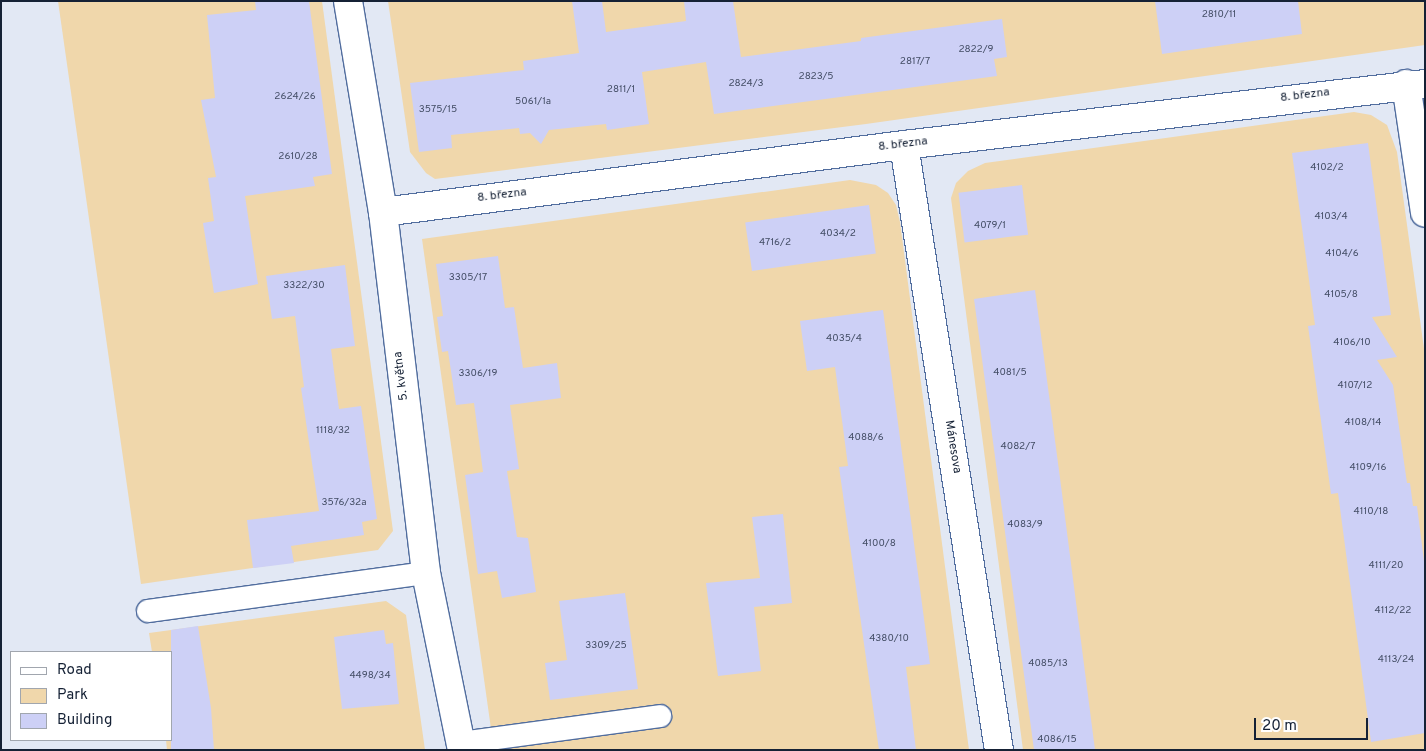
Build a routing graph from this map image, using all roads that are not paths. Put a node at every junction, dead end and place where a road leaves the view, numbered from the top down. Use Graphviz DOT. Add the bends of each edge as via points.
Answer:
graph roads {
  1 [pos="348,1"];
  2 [pos="1416,84"];
  3 [pos="904,145"];
  4 [pos="383,212"];
  5 [pos="1425,213"];
  6 [pos="426,572"];
  7 [pos="148,611"];
  8 [pos="660,716"];
  9 [pos="462,746"];
  10 [pos="999,750"];
  1 -- 4 [label="street, 5. května"];
  2 -- 3 [label="street, 8. března"];
  2 -- 5 [label="street"];
  3 -- 4 [label="street, 8. března"];
  3 -- 10 [label="street, Mánesova"];
  4 -- 6 [label="street, 5. května"];
  6 -- 7 [label="lane"];
  6 -- 9 [label="street, 5. května"];
  8 -- 9 [label="lane"];
}
